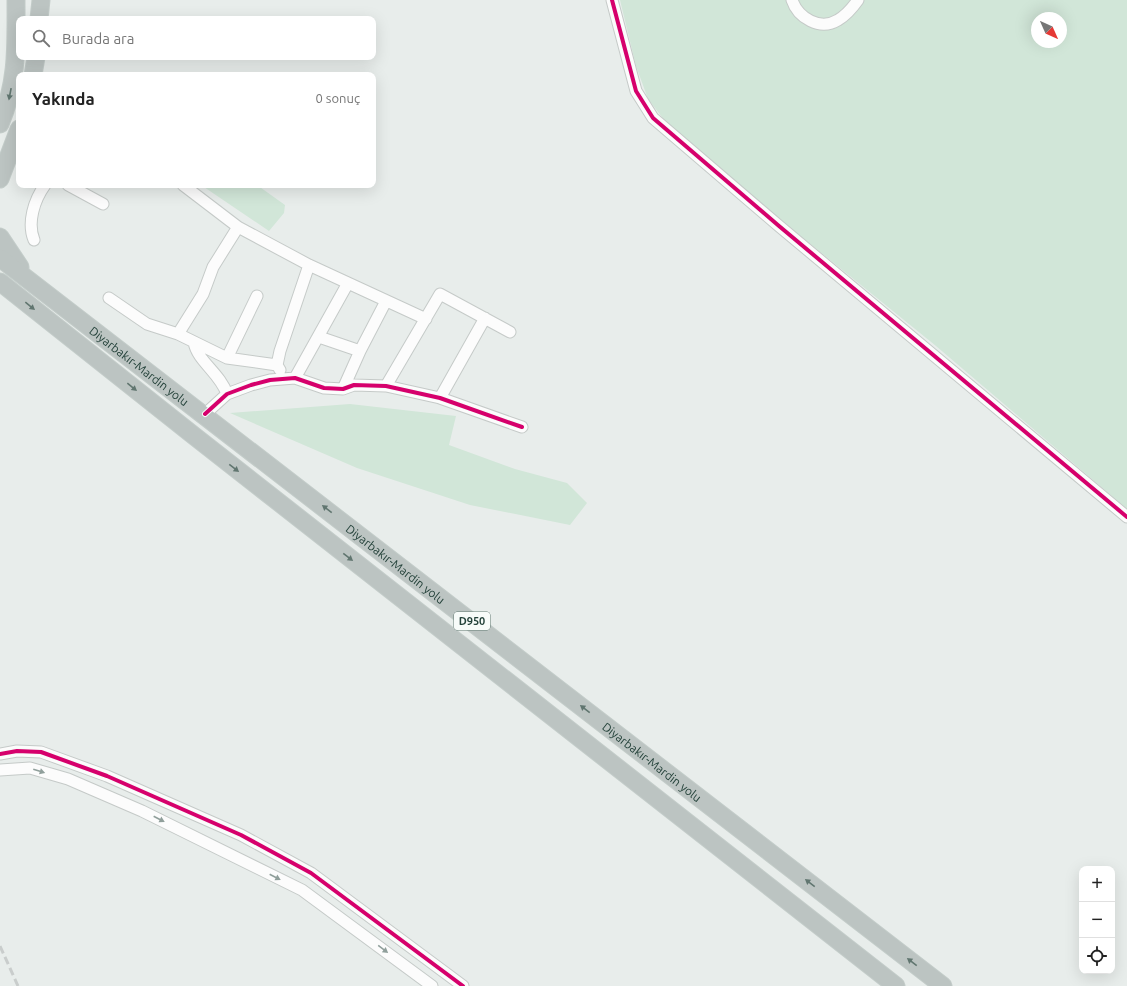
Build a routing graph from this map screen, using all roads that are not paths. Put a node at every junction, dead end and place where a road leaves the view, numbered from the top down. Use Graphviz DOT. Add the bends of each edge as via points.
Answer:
graph roads {
  1 [pos="16,0"];
  2 [pos="41,0"];
  3 [pos="612,0"];
  4 [pos="792,0"];
  5 [pos="858,0"];
  6 [pos="39,16"];
  7 [pos="36,60"];
  8 [pos="34,72"];
  9 [pos="0,124"];
  10 [pos="16,136"];
  11 [pos="0,179"];
  12 [pos="44,188"];
  13 [pos="74,188"];
  14 [pos="187,188"];
  15 [pos="103,204"];
  16 [pos="238,227"];
  17 [pos="0,237"];
  18 [pos="34,240"];
  19 [pos="0,258"];
  20 [pos="309,265"];
  21 [pos="0,282"];
  22 [pos="348,283"];
  23 [pos="41,291"];
  24 [pos="257,296"];
  25 [pos="109,298"];
  26 [pos="386,301"];
  27 [pos="485,318"];
  28 [pos="426,319"];
  29 [pos="510,332"];
  30 [pos="178,334"];
  31 [pos="319,337"];
  32 [pos="194,342"];
  33 [pos="360,350"];
  34 [pos="227,358"];
  35 [pos="276,365"];
  36 [pos="290,378"];
  37 [pos="386,386"];
  38 [pos="343,389"];
  39 [pos="227,394"];
  40 [pos="440,398"];
  41 [pos="205,414"];
  42 [pos="522,427"];
  43 [pos="1127,517"];
  44 [pos="0,754"];
  45 [pos="0,770"];
  46 [pos="432,986"];
  47 [pos="462,986"];
  48 [pos="896,986"];
  49 [pos="943,986"];
  1 -- 9 [label="highway, one-way" via="16,62 8,106"];
  2 -- 6 [label="highway"];
  3 -- 43 [label="street" via="636,91 653,118"];
  4 -- 5 [label="street" via="795,9 806,19 823,25 838,20"];
  7 -- 8 [label="highway"];
  10 -- 11 [label="highway"];
  12 -- 18 [label="street" via="31,216 30,231"];
  13 -- 15 [label="street"];
  14 -- 16 [label="street"];
  16 -- 20 [label="street"];
  16 -- 30 [label="street" via="213,267 203,294"];
  17 -- 23 [label="highway" via="13,258"];
  19 -- 23 [label="highway, Diyarbakır-Mardin yolu / D950"];
  20 -- 22 [label="street"];
  20 -- 35 [label="street"];
  21 -- 48 [label="highway, Diyarbakır-Mardin yolu / D950, one-way" via="192,436"];
  22 -- 26 [label="street"];
  22 -- 31 [label="street"];
  23 -- 41 [label="highway, Diyarbakır-Mardin yolu / D950"];
  24 -- 34 [label="street"];
  25 -- 30 [label="street" via="147,324"];
  26 -- 28 [label="street"];
  26 -- 33 [label="street"];
  27 -- 28 [label="street" via="440,294"];
  27 -- 29 [label="street"];
  27 -- 40 [label="street"];
  28 -- 37 [label="street"];
  30 -- 32 [label="street"];
  31 -- 33 [label="street"];
  31 -- 36 [label="street"];
  32 -- 34 [label="street"];
  32 -- 39 [label="street" via="197,353 216,373"];
  33 -- 38 [label="street"];
  34 -- 35 [label="street"];
  35 -- 36 [label="street"];
  36 -- 38 [label="street" via="324,388"];
  36 -- 39 [label="street" via="250,385"];
  37 -- 38 [label="street" via="354,385"];
  37 -- 40 [label="street"];
  39 -- 41 [label="street"];
  40 -- 42 [label="street"];
  49 -- 41 [label="highway, Diyarbakır-Mardin yolu / D950, one-way"];
  44 -- 47 [label="street" via="17,751 41,752 107,776 241,835 311,872"];
  45 -- 46 [label="street, one-way" via="30,768 68,779 142,811 302,890"];
}
